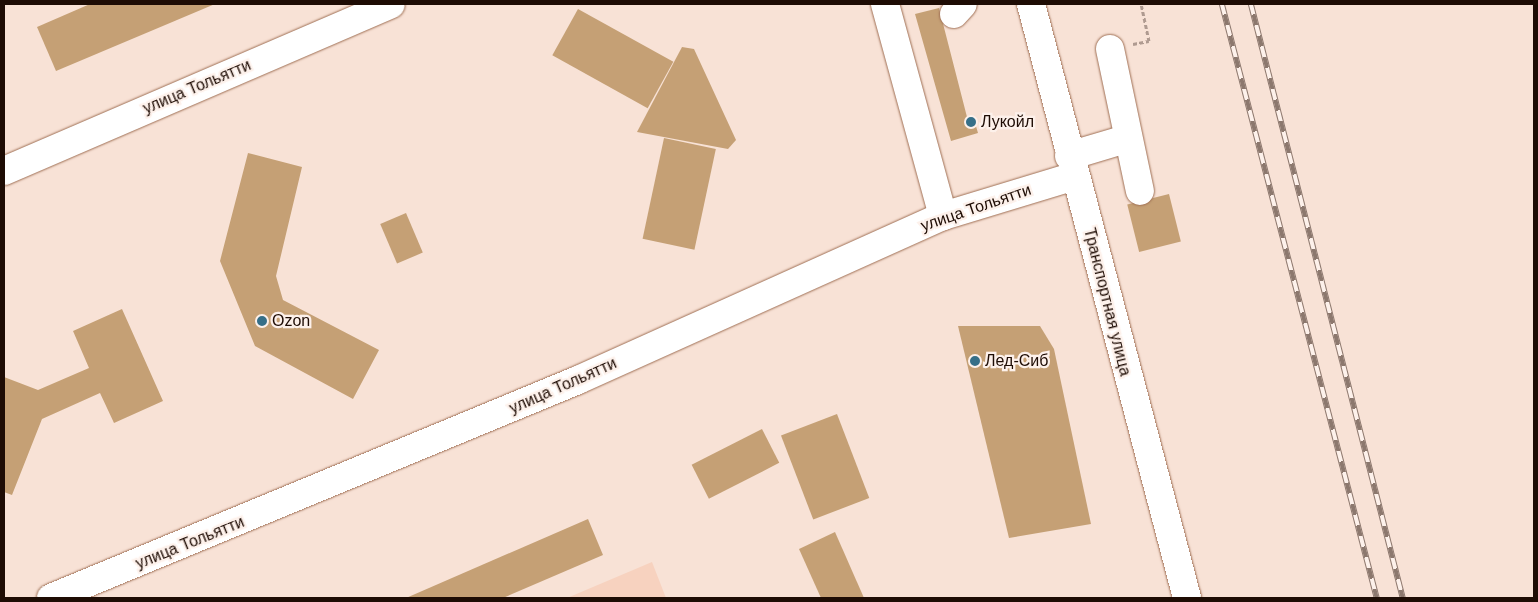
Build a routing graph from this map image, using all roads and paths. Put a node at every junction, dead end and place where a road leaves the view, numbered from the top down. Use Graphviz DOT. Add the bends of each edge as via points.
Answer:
graph roads {
  1 [pos="391,4"];
  2 [pos="884,4"];
  3 [pos="1031,4"];
  4 [pos="1141,4"];
  5 [pos="1110,49"];
  6 [pos="1126,139"];
  7 [pos="1072,166"];
  8 [pos="4,171"];
  9 [pos="1140,191"];
  10 [pos="943,216"];
  11 [pos="51,598"];
  12 [pos="1187,598"];
  1 -- 8 [label="street, улица Тольятти"];
  2 -- 10 [label="street"];
  3 -- 7 [label="street, Транспортная улица"];
  4 -- 5 [label="path" via="1149,41"];
  5 -- 6 [label="street"];
  6 -- 7 [label="street, улица Тольятти"];
  6 -- 9 [label="street"];
  7 -- 10 [label="street, улица Тольятти"];
  7 -- 12 [label="street, Транспортная улица"];
  10 -- 11 [label="street, улица Тольятти" via="560,388"];
}
